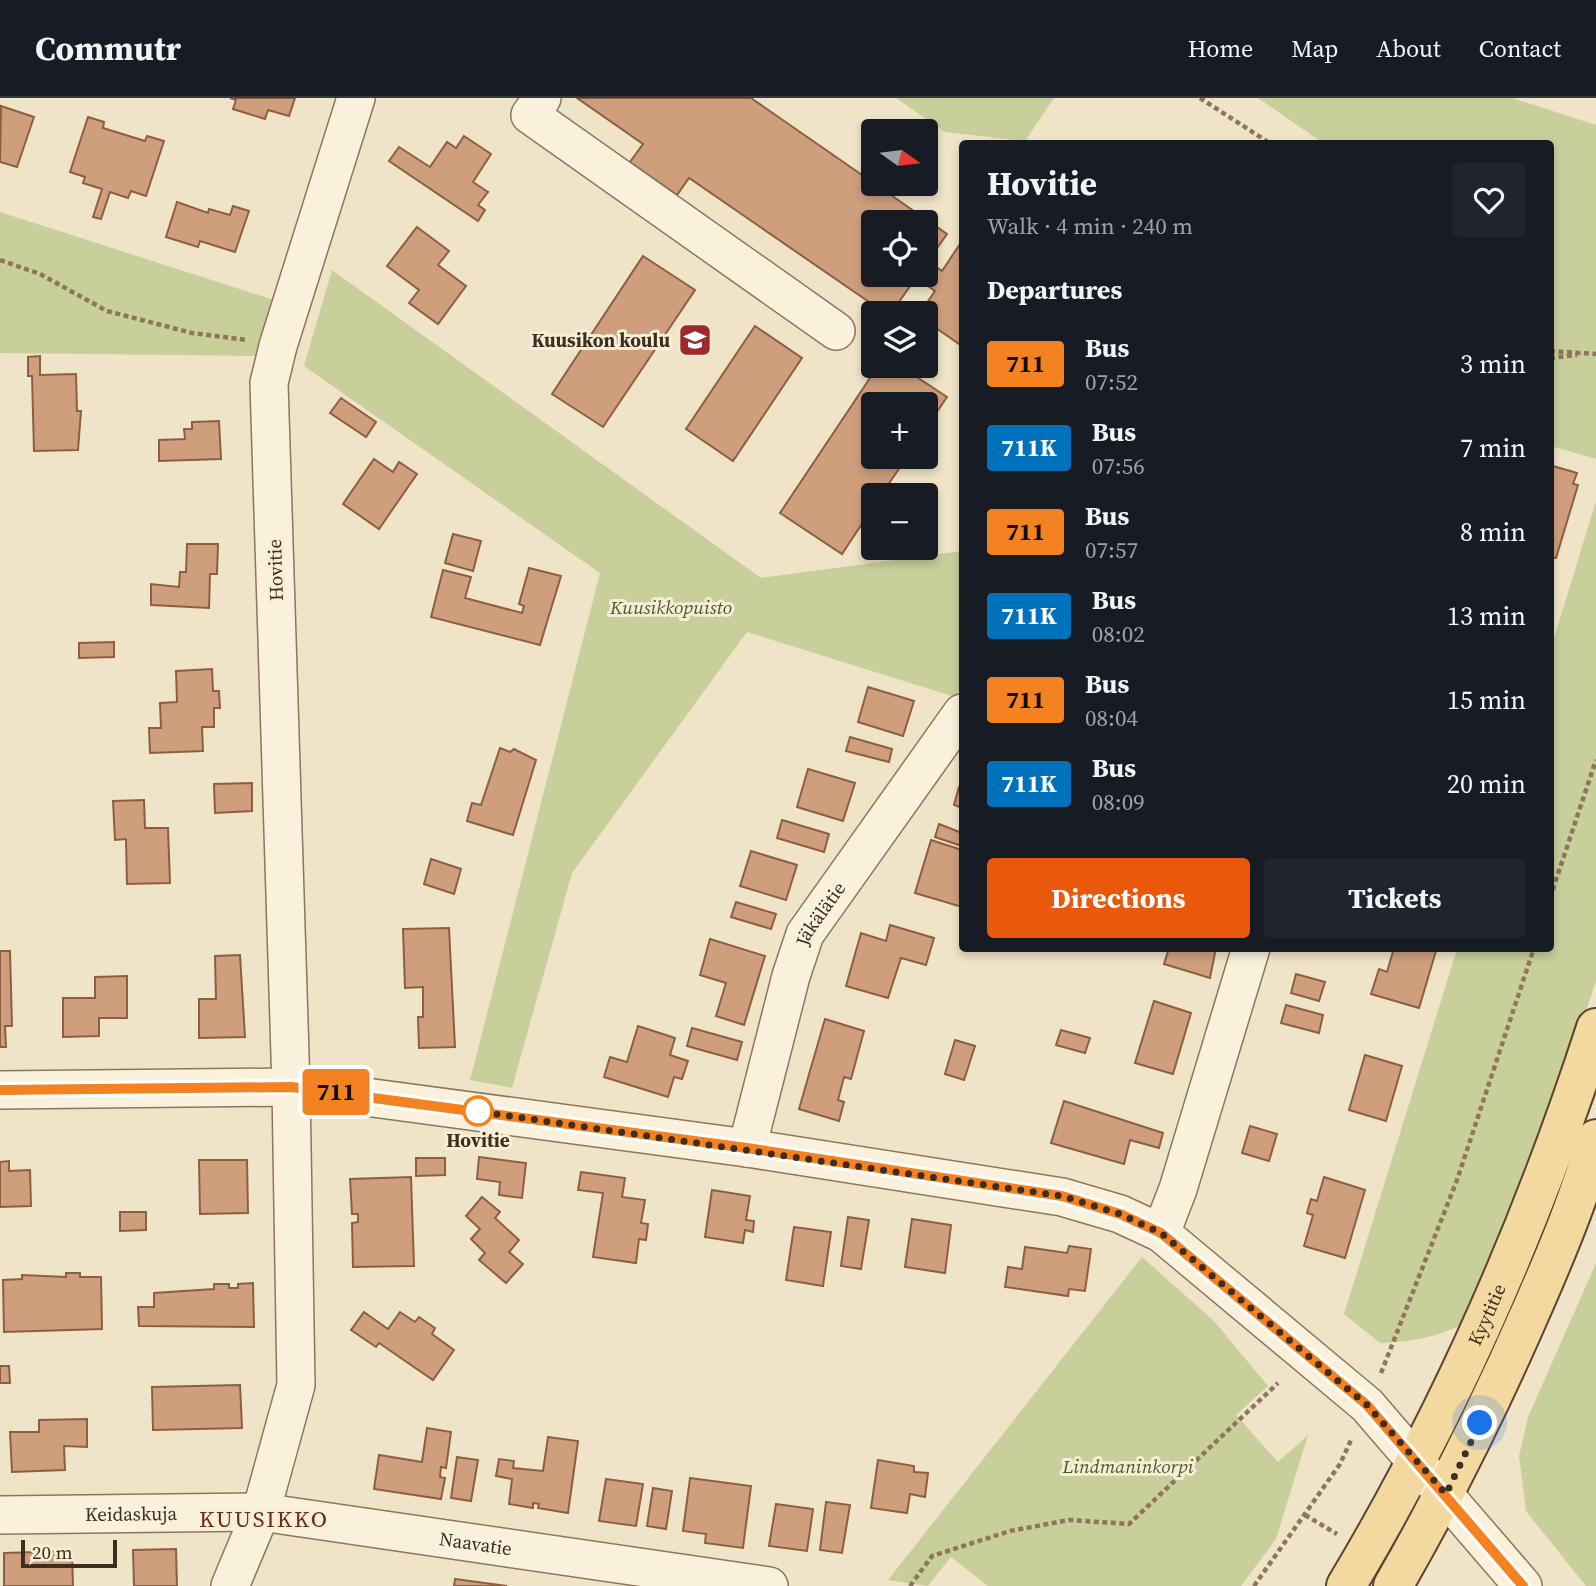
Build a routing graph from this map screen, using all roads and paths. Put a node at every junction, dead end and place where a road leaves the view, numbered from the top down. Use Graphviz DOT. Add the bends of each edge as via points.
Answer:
graph roads {
  1 [pos="356,98"];
  2 [pos="542,98"];
  3 [pos="1200,98"];
  4 [pos="1265,140"];
  5 [pos="0,260"];
  6 [pos="836,331"];
  7 [pos="278,345"];
  8 [pos="1554,351"];
  9 [pos="1588,354"];
  10 [pos="1596,354"];
  11 [pos="1554,358"];
  12 [pos="959,717"];
  13 [pos="1596,760"];
  14 [pos="1554,886"];
  15 [pos="1250,952"];
  16 [pos="1533,952"];
  17 [pos="1596,1028"];
  18 [pos="291,1087"];
  19 [pos="0,1090"];
  20 [pos="1596,1139"];
  21 [pos="747,1148"];
  22 [pos="1161,1233"];
  23 [pos="1278,1383"];
  24 [pos="1367,1405"];
  25 [pos="1415,1462"];
  26 [pos="1340,1464"];
  27 [pos="1446,1494"];
  28 [pos="261,1512"];
  29 [pos="0,1515"];
  30 [pos="230,1586"];
  31 [pos="769,1586"];
  32 [pos="910,1586"];
  33 [pos="1254,1586"];
  34 [pos="1346,1586"];
  35 [pos="1393,1586"];
  36 [pos="1523,1586"];
  1 -- 7 [label="street, Hovitie"];
  2 -- 6 [label="street" via="530,115"];
  3 -- 4 [label="path"];
  5 -- 7 [label="path" via="40,274 107,311 192,333"];
  7 -- 18 [label="street, Hovitie" via="269,383"];
  8 -- 9 [label="path"];
  9 -- 10 [label="path"];
  9 -- 11 [label="path"];
  12 -- 21 [label="street, Jäkälätie" via="805,934"];
  13 -- 14 [label="path"];
  15 -- 22 [label="street"];
  16 -- 24 [label="path" via="1457,1180"];
  17 -- 25 [label="main road, Kyytitie" via="1555,1154"];
  18 -- 19 [label="street"];
  18 -- 21 [label="street"];
  18 -- 28 [label="street, Hovitie" via="296,1385"];
  20 -- 27 [label="main road, Kyytitie" via="1580,1197"];
  21 -- 22 [label="street" via="1062,1196"];
  22 -- 24 [label="street"];
  23 -- 32 [label="path" via="1129,1524 1069,1520 1010,1531 932,1556"];
  24 -- 25 [label="street"];
  25 -- 27 [label="street"];
  25 -- 34 [label="main road, Kyytitie"];
  26 -- 33 [label="path"];
  27 -- 35 [label="main road, Kyytitie"];
  27 -- 36 [label="street"];
  28 -- 29 [label="street, Keidaskuja"];
  28 -- 30 [label="street"];
  28 -- 31 [label="street, Naavatie"];
}
